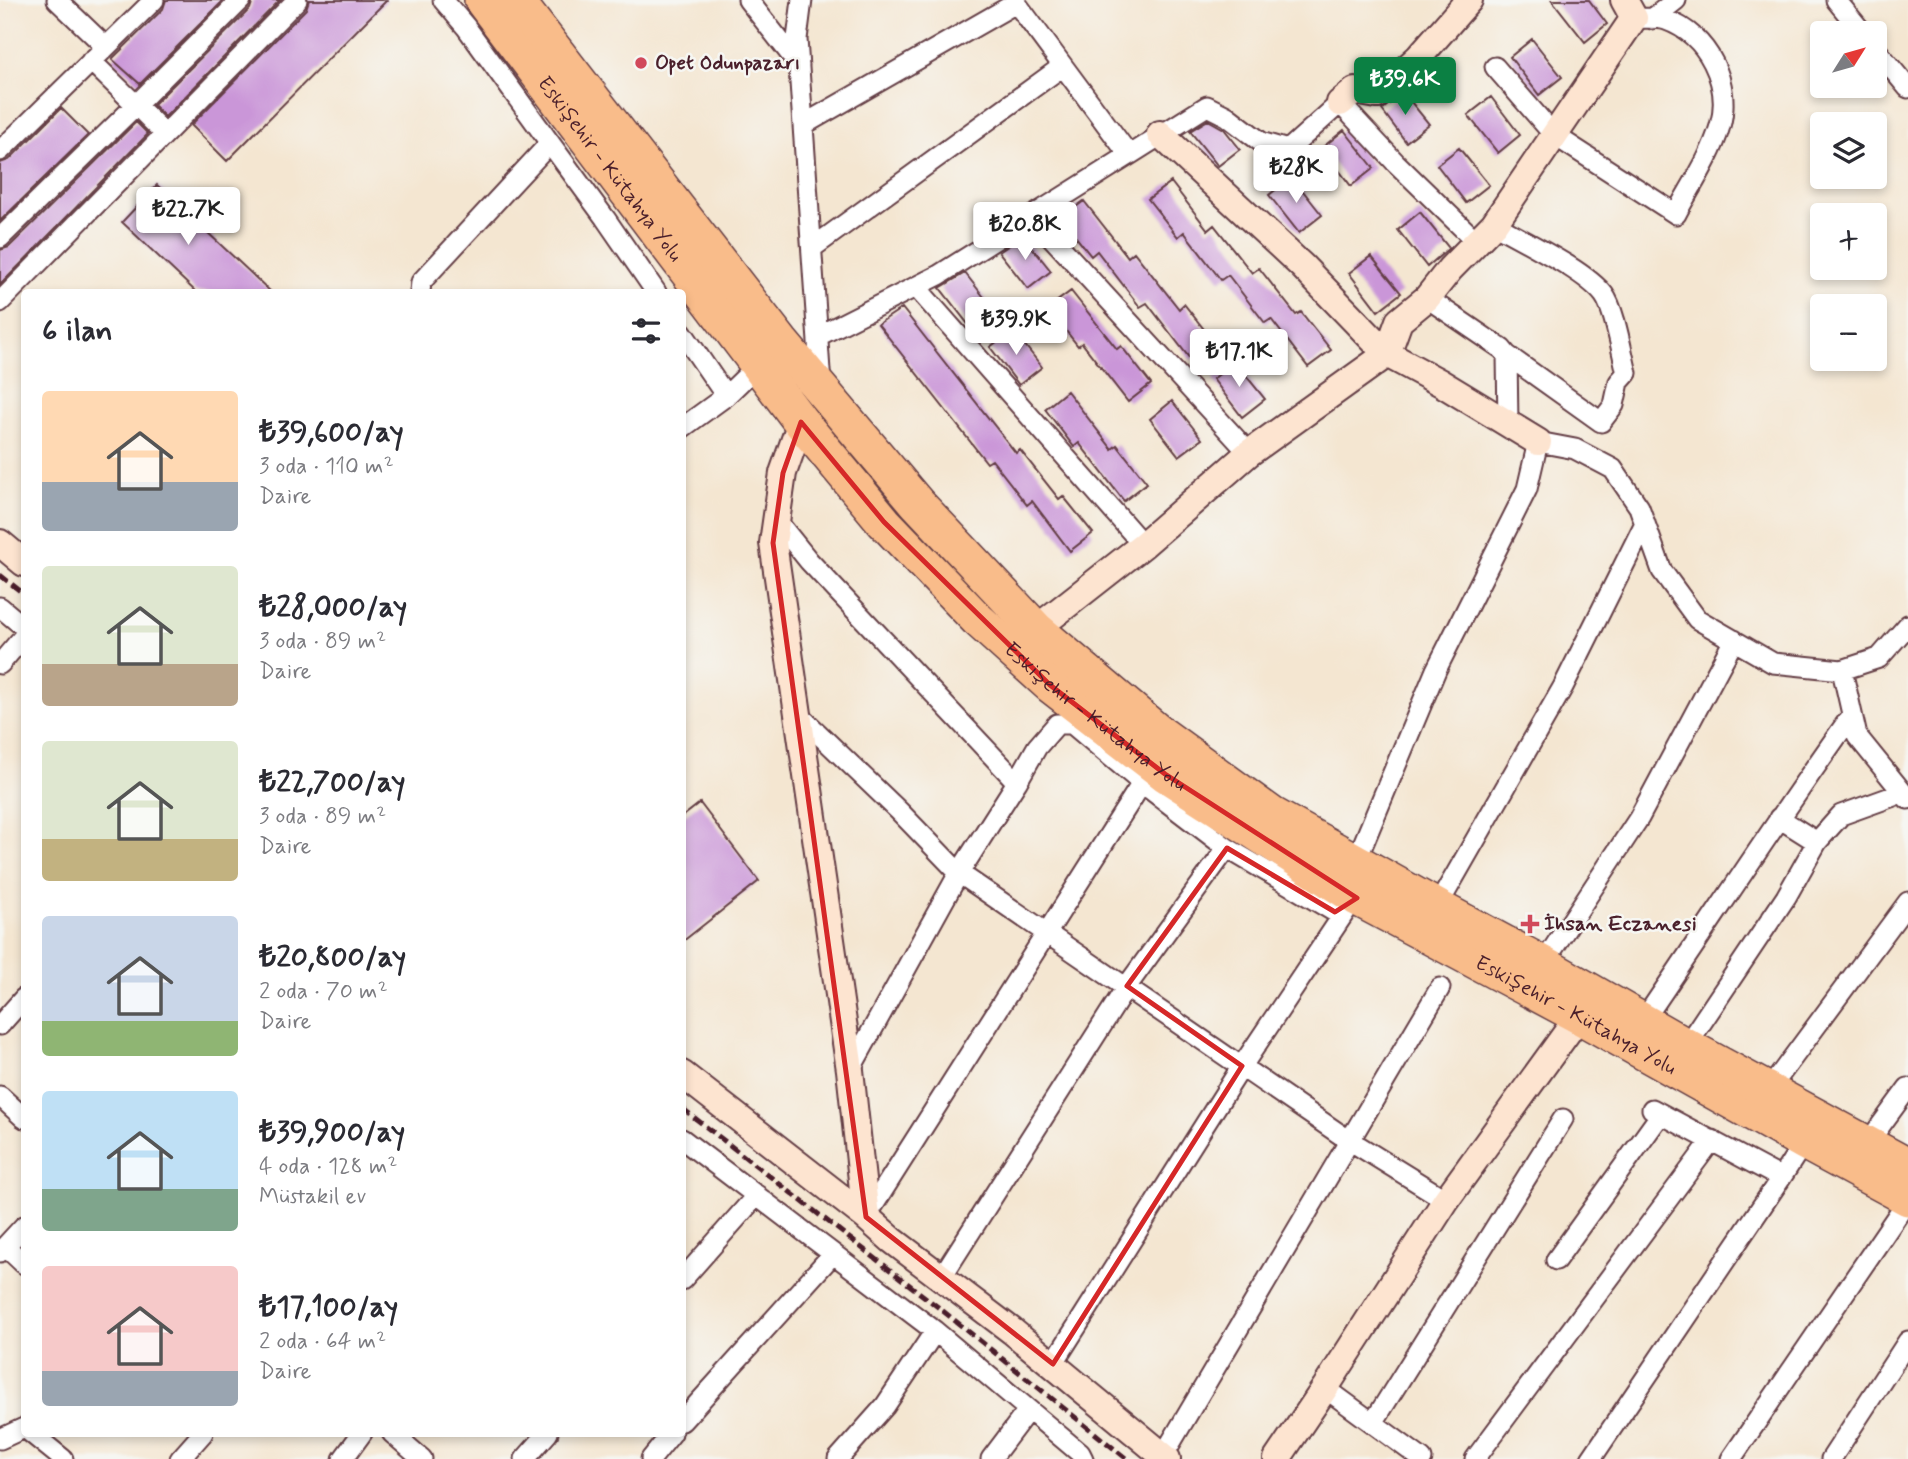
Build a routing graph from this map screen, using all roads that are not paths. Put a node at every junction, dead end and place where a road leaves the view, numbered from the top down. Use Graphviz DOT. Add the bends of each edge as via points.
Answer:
graph roads {
  1 [pos="57,0"];
  2 [pos="154,0"];
  3 [pos="241,0"];
  4 [pos="297,0"];
  5 [pos="443,0"];
  6 [pos="482,0"];
  7 [pos="516,0"];
  8 [pos="748,0"];
  9 [pos="802,0"];
  10 [pos="1469,0"];
  11 [pos="1676,0"];
  12 [pos="1836,0"];
  13 [pos="1015,1"];
  14 [pos="1637,13"];
  15 [pos="1853,21"];
  16 [pos="99,54"];
  17 [pos="1887,63"];
  18 [pos="799,65"];
  19 [pos="1063,66"];
  20 [pos="1495,67"];
  21 [pos="1908,88"];
  22 [pos="1340,103"];
  23 [pos="136,105"];
  24 [pos="803,125"];
  25 [pos="164,133"];
  26 [pos="1160,134"];
  27 [pos="1554,135"];
  28 [pos="550,143"];
  29 [pos="0,151"];
  30 [pos="1129,155"];
  31 [pos="1033,217"];
  32 [pos="1485,233"];
  33 [pos="0,238"];
  34 [pos="812,248"];
  35 [pos="916,286"];
  36 [pos="420,289"];
  37 [pos="654,289"];
  38 [pos="1427,298"];
  39 [pos="0,302"];
  40 [pos="818,336"];
  41 [pos="686,338"];
  42 [pos="1387,354"];
  43 [pos="1507,355"];
  44 [pos="760,364"];
  45 [pos="821,390"];
  46 [pos="726,396"];
  47 [pos="801,422"];
  48 [pos="1508,424"];
  49 [pos="686,425"];
  50 [pos="1538,442"];
  51 [pos="1249,453"];
  52 [pos="776,520"];
  53 [pos="1645,523"];
  54 [pos="0,543"];
  55 [pos="1143,545"];
  56 [pos="21,560"];
  57 [pos="0,607"];
  58 [pos="21,624"];
  59 [pos="1908,625"];
  60 [pos="1035,629"];
  61 [pos="21,640"];
  62 [pos="1734,640"];
  63 [pos="0,664"];
  64 [pos="1842,670"];
  65 [pos="798,714"];
  66 [pos="1852,715"];
  67 [pos="1017,782"];
  68 [pos="1142,783"];
  69 [pos="1905,796"];
  70 [pos="1779,818"];
  71 [pos="1817,842"];
  72 [pos="1227,848"];
  73 [pos="1356,861"];
  74 [pos="959,873"];
  75 [pos="1908,902"];
  76 [pos="1352,904"];
  77 [pos="1437,907"];
  78 [pos="1046,931"];
  79 [pos="1543,964"];
  80 [pos="1127,986"];
  81 [pos="1440,988"];
  82 [pos="21,1001"];
  83 [pos="1583,1003"];
  84 [pos="1643,1021"];
  85 [pos="0,1025"];
  86 [pos="1686,1046"];
  87 [pos="1242,1066"];
  88 [pos="850,1070"];
  89 [pos="686,1077"];
  90 [pos="1908,1088"];
  91 [pos="1769,1091"];
  92 [pos="0,1096"];
  93 [pos="21,1115"];
  94 [pos="1563,1119"];
  95 [pos="1349,1140"];
  96 [pos="1712,1140"];
  97 [pos="686,1142"];
  98 [pos="1804,1142"];
  99 [pos="1867,1144"];
  100 [pos="1908,1166"];
  101 [pos="1781,1178"];
  102 [pos="757,1195"];
  103 [pos="1908,1199"];
  104 [pos="1446,1200"];
  105 [pos="866,1217"];
  106 [pos="21,1229"];
  107 [pos="3,1249"];
  108 [pos="832,1255"];
  109 [pos="1556,1260"];
  110 [pos="21,1262"];
  111 [pos="686,1275"];
  112 [pos="941,1278"];
  113 [pos="934,1331"];
  114 [pos="1908,1341"];
  115 [pos="1053,1364"];
  116 [pos="1325,1388"];
  117 [pos="1028,1410"];
  118 [pos="686,1417"];
  119 [pos="1373,1423"];
  120 [pos="21,1429"];
  121 [pos="36,1437"];
  122 [pos="199,1437"];
  123 [pos="359,1437"];
  124 [pos="397,1437"];
  125 [pos="544,1437"];
  126 [pos="669,1437"];
  127 [pos="0,1439"];
  128 [pos="1165,1457"];
  129 [pos="63,1459"];
  130 [pos="180,1459"];
  131 [pos="342,1459"];
  132 [pos="422,1459"];
  133 [pos="525,1459"];
  134 [pos="651,1459"];
  135 [pos="838,1459"];
  136 [pos="991,1459"];
  137 [pos="1083,1459"];
  138 [pos="1277,1459"];
  139 [pos="1422,1459"];
  140 [pos="1475,1459"];
  141 [pos="1591,1459"];
  142 [pos="1731,1459"];
  143 [pos="1831,1459"];
  1 -- 16 [label="street"];
  2 -- 16 [label="street"];
  3 -- 23 [label="street"];
  4 -- 25 [label="street"];
  5 -- 28 [label="street"];
  6 -- 44 [label="highway, Eskişehir - Kütahya Yolu"];
  7 -- 45 [label="highway, Eskişehir - Kütahya Yolu"];
  8 -- 18 [label="street"];
  9 -- 18 [label="street"];
  10 -- 22 [label="street" via="1418,58 1377,95 1355,91"];
  11 -- 14 [label="street"];
  12 -- 15 [label="street"];
  13 -- 19 [label="street"];
  13 -- 24 [label="street"];
  14 -- 27 [label="street"];
  14 -- 27 [label="street" via="1693,34 1716,66 1723,96 1720,126 1676,214"];
  16 -- 23 [label="street"];
  16 -- 29 [label="street"];
  17 -- 21 [label="street"];
  18 -- 24 [label="street"];
  19 -- 30 [label="street"];
  19 -- 34 [label="street"];
  20 -- 27 [label="street"];
  22 -- 26 [label="street" via="1288,150 1261,142 1207,106"];
  22 -- 32 [label="street" via="1396,163"];
  23 -- 25 [label="street"];
  23 -- 33 [label="street"];
  24 -- 34 [label="street"];
  25 -- 39 [label="street"];
  26 -- 30 [label="street"];
  26 -- 42 [label="street" via="1302,265"];
  27 -- 32 [label="street"];
  28 -- 36 [label="street" via="421,282"];
  28 -- 37 [label="street"];
  30 -- 31 [label="street"];
  31 -- 35 [label="street"];
  31 -- 51 [label="street"];
  32 -- 38 [label="street"];
  32 -- 43 [label="street" via="1578,271 1604,294 1627,373 1619,382 1614,405 1601,422"];
  34 -- 40 [label="street"];
  35 -- 40 [label="street"];
  35 -- 55 [label="street"];
  38 -- 42 [label="street" via="1399,321"];
  38 -- 43 [label="street"];
  40 -- 45 [label="street"];
  41 -- 46 [label="street"];
  42 -- 48 [label="street"];
  42 -- 51 [label="street"];
  43 -- 48 [label="street"];
  44 -- 46 [label="street"];
  44 -- 47 [label="highway, Eskişehir - Kütahya Yolu"];
  45 -- 60 [label="highway, Eskişehir - Kütahya Yolu" via="917,503"];
  46 -- 49 [label="street"];
  47 -- 52 [label="street" via="783,473"];
  47 -- 76 [label="highway, Eskişehir - Kütahya Yolu" via="884,522 977,619 1050,685 1165,774 1307,868"];
  48 -- 50 [label="street"];
  50 -- 53 [label="street" via="1575,449 1613,469"];
  50 -- 73 [label="street" via="1527,489 1436,670"];
  51 -- 55 [label="street"];
  52 -- 65 [label="street" via="773,543"];
  52 -- 67 [label="street"];
  53 -- 62 [label="street" via="1662,571 1697,619"];
  53 -- 77 [label="street" via="1563,687"];
  54 -- 56 [label="street"];
  55 -- 60 [label="street"];
  57 -- 58 [label="street"];
  59 -- 64 [label="street" via="1879,658"];
  60 -- 73 [label="highway, Eskişehir - Kütahya Yolu" via="1157,732 1261,806"];
  61 -- 63 [label="street"];
  62 -- 64 [label="street" via="1773,663"];
  62 -- 79 [label="street" via="1639,818"];
  64 -- 66 [label="street"];
  65 -- 74 [label="street"];
  65 -- 88 [label="street"];
  66 -- 69 [label="street" via="1857,736"];
  66 -- 70 [label="street"];
  67 -- 68 [label="street" via="1057,724 1072,724"];
  67 -- 74 [label="street"];
  68 -- 72 [label="street"];
  68 -- 78 [label="street"];
  69 -- 71 [label="street" via="1841,816"];
  70 -- 71 [label="street"];
  70 -- 84 [label="street"];
  71 -- 86 [label="street" via="1786,897"];
  72 -- 76 [label="street" via="1335,912"];
  72 -- 80 [label="street"];
  73 -- 77 [label="highway, Eskişehir - Kütahya Yolu"];
  74 -- 78 [label="street"];
  74 -- 88 [label="street"];
  75 -- 91 [label="street"];
  76 -- 83 [label="highway, Eskişehir - Kütahya Yolu"];
  76 -- 87 [label="street"];
  77 -- 79 [label="highway, Eskişehir - Kütahya Yolu"];
  78 -- 80 [label="street"];
  78 -- 105 [label="street"];
  79 -- 83 [label="highway, Eskişehir - Kütahya Yolu"];
  80 -- 87 [label="street"];
  80 -- 112 [label="street"];
  81 -- 95 [label="street"];
  82 -- 85 [label="street"];
  83 -- 84 [label="highway, Eskişehir - Kütahya Yolu"];
  83 -- 98 [label="highway, Eskişehir - Kütahya Yolu"];
  83 -- 104 [label="street"];
  84 -- 86 [label="highway, Eskişehir - Kütahya Yolu"];
  86 -- 91 [label="highway, Eskişehir - Kütahya Yolu"];
  87 -- 95 [label="street"];
  87 -- 115 [label="street"];
  88 -- 105 [label="street"];
  89 -- 105 [label="street"];
  90 -- 99 [label="street"];
  91 -- 99 [label="highway, Eskişehir - Kütahya Yolu"];
  92 -- 93 [label="street"];
  94 -- 119 [label="street"];
  95 -- 104 [label="street"];
  95 -- 128 [label="street"];
  96 -- 101 [label="street"];
  96 -- 109 [label="street" via="1656,1112"];
  96 -- 140 [label="street"];
  97 -- 102 [label="street"];
  98 -- 101 [label="street"];
  98 -- 103 [label="highway, Eskişehir - Kütahya Yolu"];
  99 -- 100 [label="highway, Eskişehir - Kütahya Yolu"];
  101 -- 141 [label="street"];
  102 -- 108 [label="street"];
  102 -- 111 [label="street"];
  103 -- 142 [label="street"];
  104 -- 116 [label="street"];
  105 -- 112 [label="street"];
  106 -- 107 [label="street"];
  107 -- 110 [label="street"];
  108 -- 113 [label="street"];
  108 -- 118 [label="street"];
  112 -- 115 [label="street"];
  113 -- 117 [label="street"];
  113 -- 135 [label="street" via="885,1406"];
  114 -- 143 [label="street"];
  115 -- 128 [label="street"];
  116 -- 119 [label="street"];
  116 -- 138 [label="street"];
  117 -- 136 [label="street"];
  117 -- 137 [label="street"];
  119 -- 139 [label="street"];
  120 -- 127 [label="street"];
  121 -- 129 [label="street"];
  122 -- 130 [label="street"];
  123 -- 131 [label="street"];
  124 -- 132 [label="street"];
  125 -- 133 [label="street"];
  126 -- 134 [label="street"];
}
